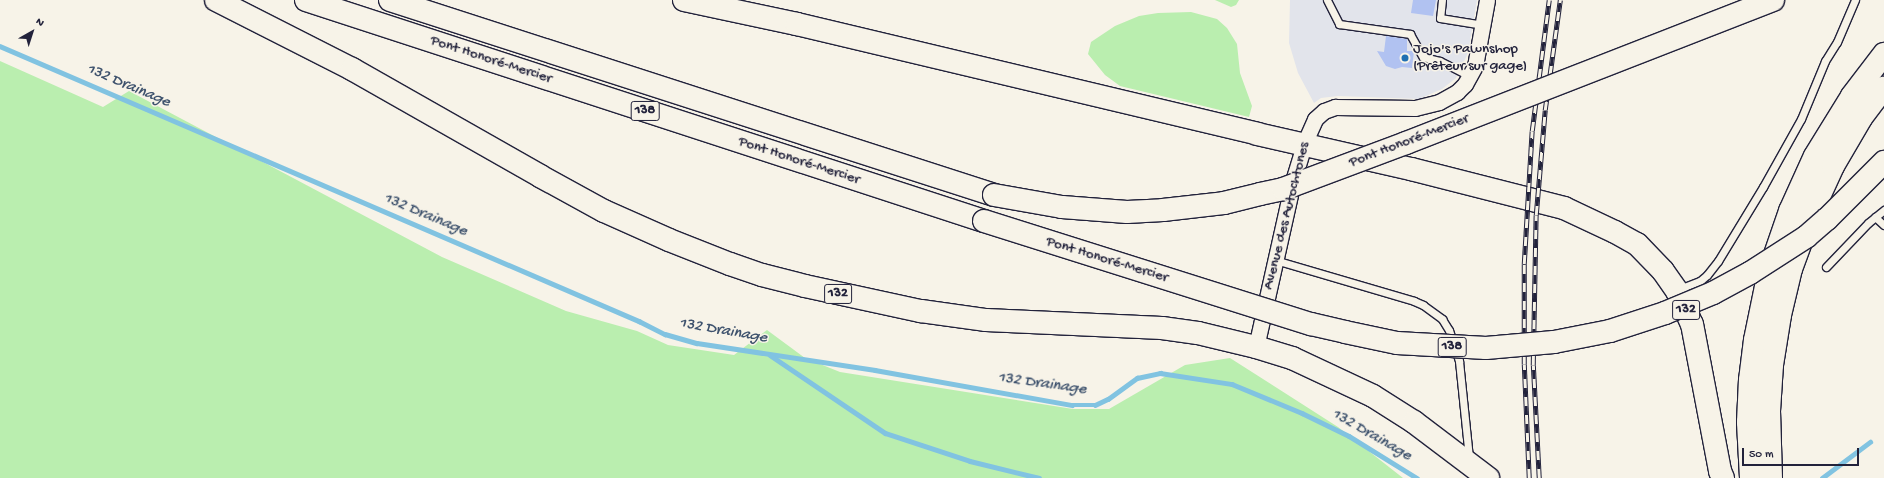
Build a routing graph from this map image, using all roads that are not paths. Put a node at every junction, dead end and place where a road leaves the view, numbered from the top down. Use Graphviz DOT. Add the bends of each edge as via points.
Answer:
graph roads {
  1 [pos="216,0"];
  2 [pos="306,0"];
  3 [pos="390,0"];
  4 [pos="684,0"];
  5 [pos="1327,0"];
  6 [pos="1442,0"];
  7 [pos="1487,0"];
  8 [pos="1773,0"];
  9 [pos="1855,0"];
  10 [pos="1483,25"];
  11 [pos="1884,54"];
  12 [pos="1470,76"];
  13 [pos="1884,88"];
  14 [pos="1304,144"];
  15 [pos="1884,162"];
  16 [pos="1884,210"];
  17 [pos="1875,217"];
  18 [pos="1884,225"];
  19 [pos="1275,260"];
  20 [pos="1826,267"];
  21 [pos="1677,291"];
  22 [pos="1256,347"];
  23 [pos="1470,470"];
  24 [pos="1721,476"];
  25 [pos="1488,478"];
  26 [pos="1751,478"];
  27 [pos="1772,478"];
  1 -- 22 [label="highway, 132" via="352,69 604,211 669,240 756,273 851,297 921,311 986,320 1162,328 1198,333"];
  2 -- 15 [label="highway, Pont Honoré-Mercier / 138, bridge" via="984,221 1296,319 1397,343 1486,348 1554,342 1610,331 1665,313 1750,274 1806,237"];
  3 -- 8 [label="highway, Pont Honoré-Mercier / 138, bridge" via="994,195 1062,207 1127,212 1224,203 1283,189"];
  4 -- 14 [label="highway, 132" via="797,24"];
  5 -- 12 [label="lane" via="1339,24 1410,34 1423,57 1440,61"];
  6 -- 10 [label="lane" via="1440,18"];
  7 -- 10 [label="street, Avenue des Autochtones"];
  9 -- 21 [label="lane" via="1801,119 1763,188 1707,275"];
  10 -- 12 [label="street, Avenue des Autochtones" via="1478,55"];
  11 -- 26 [label="highway" via="1852,96 1815,156 1790,211 1769,272 1755,340 1750,380 1748,422"];
  12 -- 14 [label="street, Avenue des Autochtones" via="1457,92 1428,105 1414,108 1357,106 1329,109 1315,118"];
  13 -- 27 [label="highway" via="1861,118 1833,166 1812,212 1791,269 1772,365 1769,411"];
  14 -- 19 [label="street, Avenue des Autochtones"];
  14 -- 21 [label="highway, 132" via="1564,208 1637,244 1663,271"];
  16 -- 17 [label="lane"];
  17 -- 18 [label="lane"];
  17 -- 20 [label="lane"];
  19 -- 22 [label="street, Avenue des Autochtones"];
  19 -- 23 [label="lane" via="1414,301 1442,319 1449,330 1459,361"];
  21 -- 24 [label="highway, 132" via="1692,324"];
  22 -- 23 [label="highway, 132" via="1292,358 1373,396 1414,422"];
  23 -- 25 [label="highway, 132"];
}
